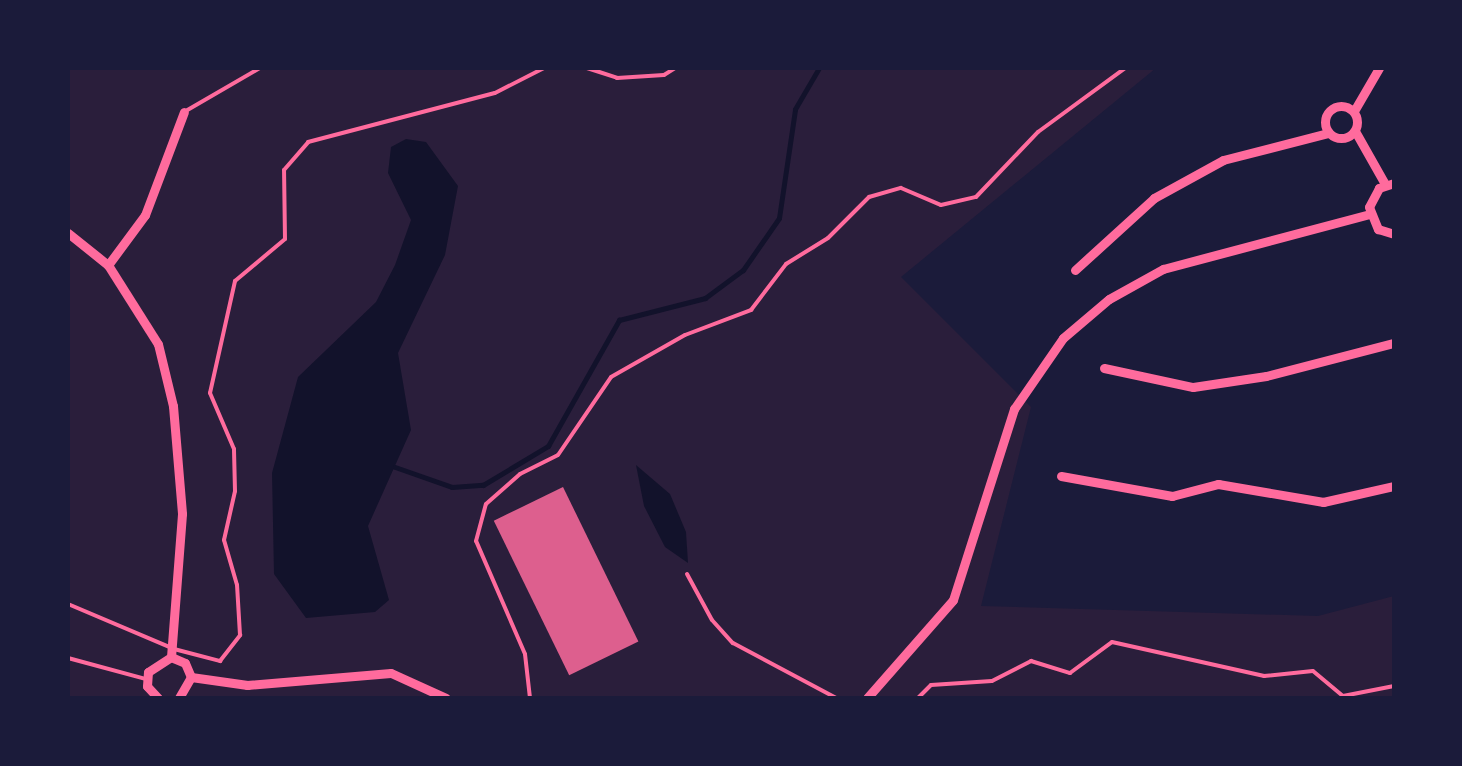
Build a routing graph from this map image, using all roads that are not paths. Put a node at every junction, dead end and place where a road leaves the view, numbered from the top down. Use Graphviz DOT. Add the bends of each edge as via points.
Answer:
graph roads {
  1 [pos="260,68"];
  2 [pos="544,68"];
  3 [pos="587,68"];
  4 [pos="674,68"];
  5 [pos="1125,68"];
  6 [pos="1379,68"];
  7 [pos="1354,111"];
  8 [pos="184,112"];
  9 [pos="1355,131"];
  10 [pos="1328,132"];
  11 [pos="1390,184"];
  12 [pos="1369,214"];
  13 [pos="68,233"];
  14 [pos="1394,234"];
  15 [pos="108,265"];
  16 [pos="1075,270"];
  17 [pos="1394,343"];
  18 [pos="1104,368"];
  19 [pos="1061,476"];
  20 [pos="1394,486"];
  21 [pos="687,574"];
  22 [pos="68,604"];
  23 [pos="172,653"];
  24 [pos="68,658"];
  25 [pos="191,677"];
  26 [pos="146,679"];
  27 [pos="1394,686"];
  28 [pos="158,698"];
  29 [pos="179,698"];
  30 [pos="446,698"];
  31 [pos="530,698"];
  32 [pos="836,698"];
  33 [pos="867,698"];
  34 [pos="918,698"];
  1 -- 8 [label="lane"];
  2 -- 23 [label="lane" via="495,92 308,142 284,170 286,239 235,281 210,393 234,449 235,491 224,540 238,586 240,635 220,660"];
  3 -- 4 [label="lane" via="616,78 664,75"];
  5 -- 31 [label="lane" via="1038,132 976,197 941,205 901,188 869,198 828,238 786,264 750,310 686,335 611,377 558,455 520,474 486,504 476,540 526,654"];
  6 -- 7 [label="street"];
  7 -- 9 [label="street"];
  7 -- 10 [label="street" via="1332,108 1324,122"];
  8 -- 15 [label="street" via="145,215"];
  9 -- 10 [label="street" via="1342,138"];
  9 -- 11 [label="street"];
  10 -- 16 [label="street" via="1223,160 1154,198"];
  11 -- 12 [label="street" via="1370,199"];
  12 -- 14 [label="street" via="1378,229"];
  12 -- 33 [label="street" via="1163,269 1109,299 1064,338 1014,409 953,600"];
  13 -- 15 [label="street"];
  15 -- 23 [label="street" via="158,344 173,406 182,514"];
  17 -- 18 [label="street" via="1193,387"];
  19 -- 20 [label="street" via="1172,496 1218,484 1323,502"];
  21 -- 32 [label="lane" via="733,643"];
  22 -- 23 [label="lane"];
  23 -- 25 [label="street"];
  23 -- 26 [label="street" via="151,665"];
  24 -- 26 [label="lane"];
  25 -- 29 [label="street"];
  25 -- 30 [label="street" via="247,686 391,673"];
  26 -- 28 [label="street"];
  27 -- 34 [label="lane" via="1342,696 1313,671 1264,676 1112,642 1070,673 1031,661 992,681 932,685"];
}
